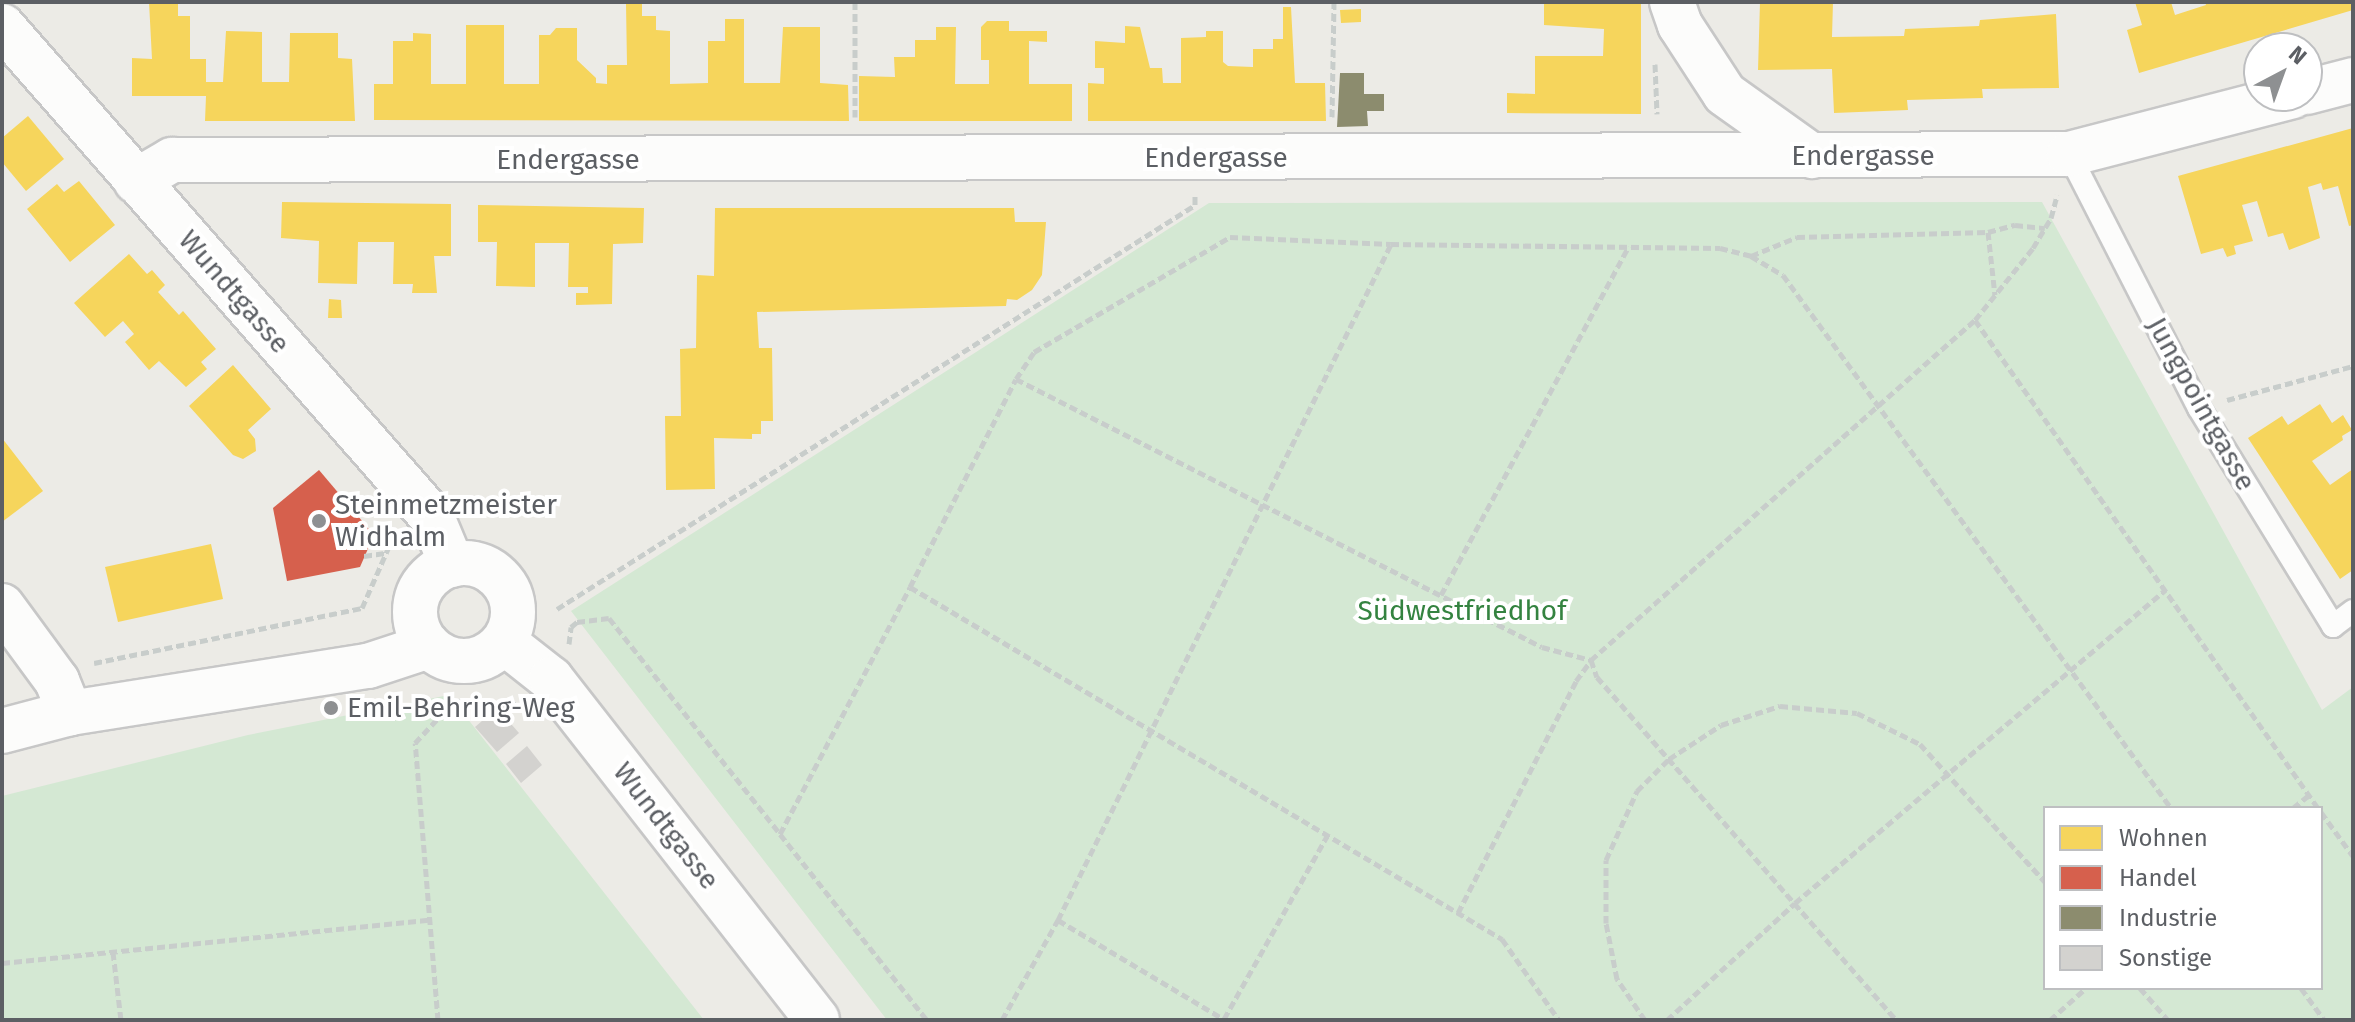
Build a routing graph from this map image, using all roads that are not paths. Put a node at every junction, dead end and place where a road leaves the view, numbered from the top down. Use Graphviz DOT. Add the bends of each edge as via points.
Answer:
graph roads {
  1 [pos="1676,14"];
  2 [pos="2,26"];
  3 [pos="2353,80"];
  4 [pos="2323,88"];
  5 [pos="2243,109"];
  6 [pos="2069,154"];
  7 [pos="1812,156"];
  8 [pos="136,181"];
  9 [pos="452,565"];
  10 [pos="2,606"];
  11 [pos="2353,611"];
  12 [pos="504,642"];
  13 [pos="429,646"];
  14 [pos="63,697"];
  15 [pos="2,731"];
  16 [pos="817,1020"];
  1 -- 7 [label="street" via="1725,94"];
  2 -- 8 [label="street, Wundtgasse"];
  3 -- 4 [label="street"];
  5 -- 6 [label="street, Endergasse"];
  6 -- 7 [label="street, Endergasse"];
  6 -- 11 [label="lane, Jungpointgasse" via="2199,408 2333,626"];
  7 -- 8 [label="street, Endergasse" via="172,160"];
  8 -- 9 [label="street, Wundtgasse" via="432,517"];
  9 -- 12 [label="street" via="486,568 509,592 512,626"];
  9 -- 13 [label="street" via="431,577 417,599 415,616"];
  10 -- 14 [label="street"];
  12 -- 13 [label="street" via="476,660 443,657"];
  12 -- 16 [label="street, Wundtgasse" via="559,668"];
  13 -- 14 [label="street" via="368,666 321,674"];
  14 -- 15 [label="street"];
}
